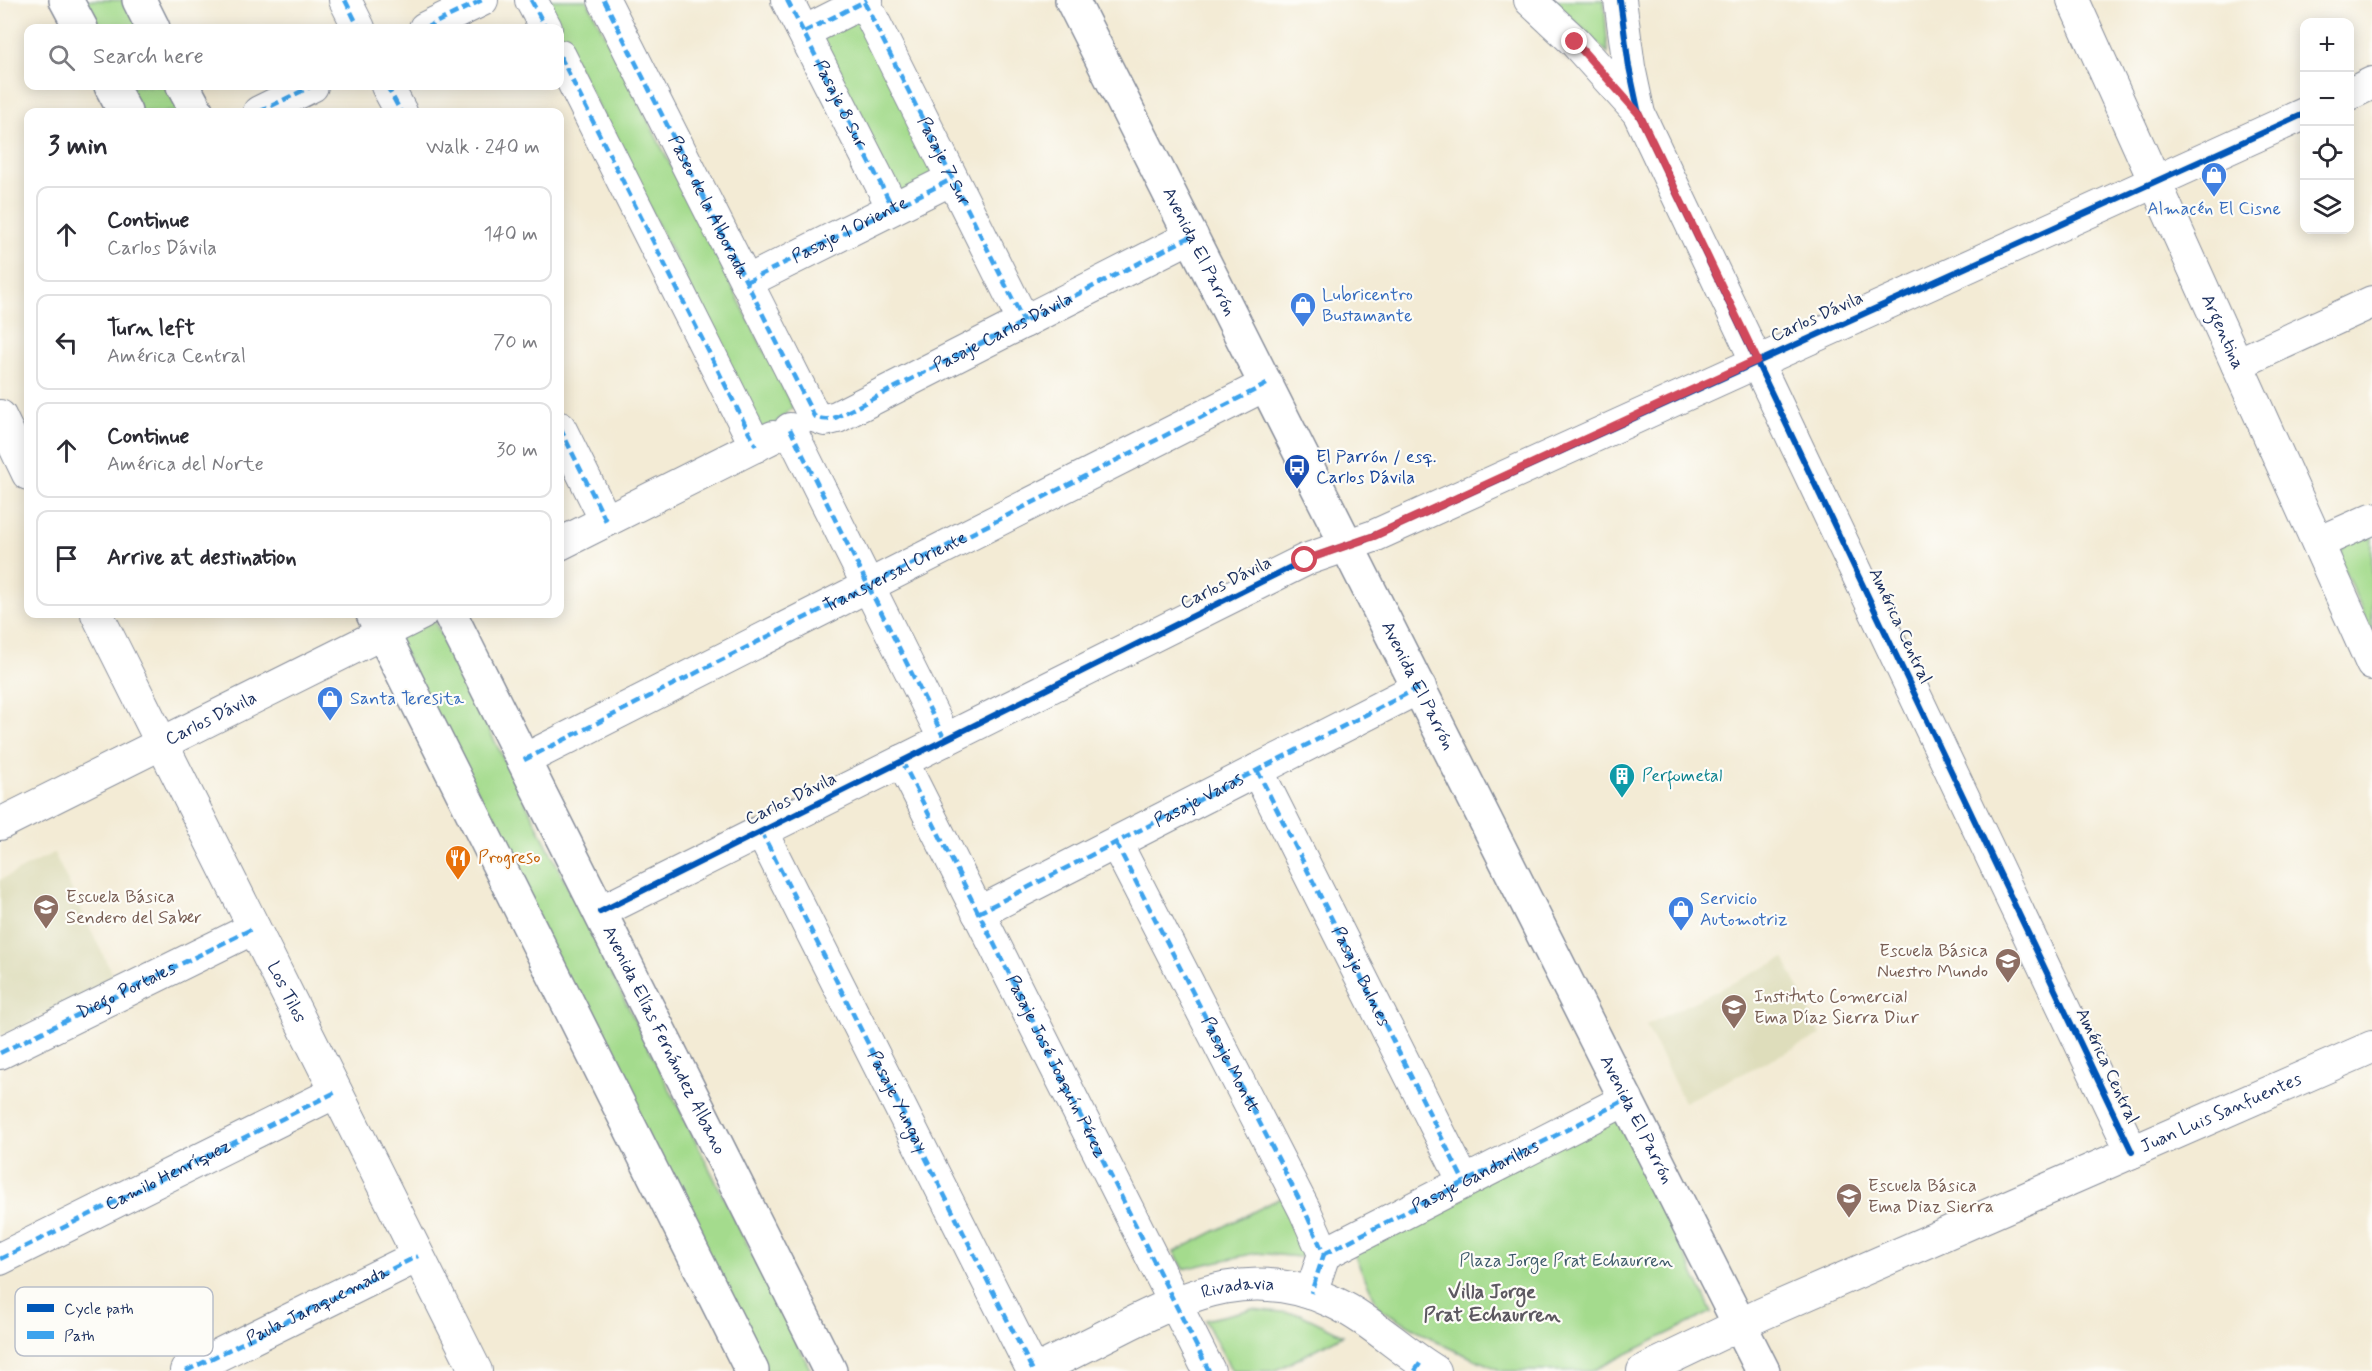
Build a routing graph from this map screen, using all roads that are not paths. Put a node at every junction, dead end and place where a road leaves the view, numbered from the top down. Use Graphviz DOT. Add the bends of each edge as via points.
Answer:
graph roads {
  1 [pos="66,0"];
  2 [pos="139,0"];
  3 [pos="345,0"];
  4 [pos="482,0"];
  5 [pos="531,0"];
  6 [pos="604,0"];
  7 [pos="787,0"];
  8 [pos="1072,0"];
  9 [pos="1530,0"];
  10 [pos="1620,0"];
  11 [pos="2073,0"];
  12 [pos="866,1"];
  13 [pos="79,24"];
  14 [pos="151,24"];
  15 [pos="357,24"];
  16 [pos="434,24"];
  17 [pos="544,24"];
  18 [pos="804,32"];
  19 [pos="564,64"];
  20 [pos="2372,83"];
  21 [pos="113,90"];
  22 [pos="185,90"];
  23 [pos="304,90"];
  24 [pos="389,90"];
  25 [pos="2354,92"];
  26 [pos="123,108"];
  27 [pos="195,108"];
  28 [pos="267,108"];
  29 [pos="399,108"];
  30 [pos="1639,114"];
  31 [pos="2300,116"];
  32 [pos="952,179"];
  33 [pos="2156,181"];
  34 [pos="893,208"];
  35 [pos="1192,236"];
  36 [pos="746,282"];
  37 [pos="2372,302"];
  38 [pos="1024,322"];
  39 [pos="1757,360"];
  40 [pos="2237,363"];
  41 [pos="1267,384"];
  42 [pos="0,416"];
  43 [pos="802,422"];
  44 [pos="564,436"];
  45 [pos="756,446"];
  46 [pos="24,466"];
  47 [pos="2372,519"];
  48 [pos="606,521"];
  49 [pos="564,542"];
  50 [pos="2318,543"];
  51 [pos="1348,544"];
  52 [pos="868,586"];
  53 [pos="99,618"];
  54 [pos="402,618"];
  55 [pos="452,618"];
  56 [pos="378,623"];
  57 [pos="2372,664"];
  58 [pos="1420,687"];
  59 [pos="945,740"];
  60 [pos="161,743"];
  61 [pos="524,760"];
  62 [pos="902,761"];
  63 [pos="1257,770"];
  64 [pos="0,824"];
  65 [pos="761,831"];
  66 [pos="1116,843"];
  67 [pos="600,912"];
  68 [pos="978,913"];
  69 [pos="254,928"];
  70 [pos="2372,1047"];
  71 [pos="0,1053"];
  72 [pos="336,1092"];
  73 [pos="1627,1099"];
  74 [pos="2132,1152"];
  75 [pos="1464,1182"];
  76 [pos="1324,1254"];
  77 [pos="418,1256"];
  78 [pos="0,1259"];
  79 [pos="1311,1293"];
  80 [pos="1174,1302"];
  81 [pos="1740,1324"];
  82 [pos="1424,1368"];
  83 [pos="186,1371"];
  84 [pos="476,1371"];
  85 [pos="752,1371"];
  86 [pos="830,1371"];
  87 [pos="1034,1371"];
  88 [pos="1209,1371"];
  89 [pos="1643,1371"];
  90 [pos="1763,1371"];
  1 -- 13 [label="main road"];
  2 -- 14 [label="main road"];
  3 -- 15 [label="street"];
  4 -- 16 [label="street"];
  5 -- 17 [label="street"];
  6 -- 36 [label="street, Paseo de la Alborada"];
  7 -- 18 [label="street, Pasaje 8 Sur"];
  8 -- 35 [label="main road, Avenida El Parrón"];
  9 -- 30 [label="street" via="1575,42"];
  10 -- 30 [label="street"];
  11 -- 33 [label="street, Argentina"];
  12 -- 18 [label="street"];
  12 -- 32 [label="street, Pasaje 7 Sur"];
  18 -- 34 [label="street, Pasaje 8 Sur"];
  19 -- 45 [label="street"];
  20 -- 25 [label="street"];
  21 -- 26 [label="main road"];
  22 -- 27 [label="main road"];
  23 -- 28 [label="street"];
  24 -- 29 [label="street"];
  30 -- 39 [label="street, América Central"];
  31 -- 33 [label="street, Carlos Dávila"];
  32 -- 34 [label="street, Pasaje 1 Oriente"];
  32 -- 38 [label="street, Pasaje 7 Sur"];
  33 -- 39 [label="street, Carlos Dávila"];
  33 -- 40 [label="street, Argentina"];
  34 -- 36 [label="street, Pasaje 1 Oriente"];
  35 -- 38 [label="street, Pasaje Carlos Dávila"];
  35 -- 41 [label="main road, Avenida El Parrón"];
  36 -- 43 [label="street, Paseo de la Alborada"];
  37 -- 40 [label="street"];
  38 -- 43 [label="street, Pasaje Carlos Dávila" via="837,417"];
  39 -- 51 [label="street, Carlos Dávila" via="1374,536"];
  39 -- 74 [label="street, América Central"];
  40 -- 50 [label="street, Argentina"];
  41 -- 51 [label="main road, Avenida El Parrón"];
  41 -- 52 [label="street, Transversal Oriente"];
  42 -- 46 [label="street"];
  43 -- 45 [label="street"];
  43 -- 52 [label="street, Paseo de la Alborada"];
  44 -- 48 [label="street"];
  45 -- 48 [label="street"];
  47 -- 50 [label="street"];
  48 -- 49 [label="street"];
  50 -- 57 [label="street, Argentina"];
  51 -- 58 [label="main road, Avenida El Parrón"];
  51 -- 59 [label="street, Carlos Dávila" via="1305,560"];
  52 -- 59 [label="street, Paseo de la Alborada"];
  52 -- 61 [label="street, Transversal Oriente"];
  53 -- 60 [label="street, Los Tilos"];
  54 -- 56 [label="street, Carlos Dávila"];
  55 -- 61 [label="main road, Avenida Elías Fernández Albano"];
  56 -- 60 [label="street, Carlos Dávila"];
  56 -- 85 [label="main road"];
  58 -- 63 [label="street, Pasaje Varas"];
  58 -- 73 [label="main road, Avenida El Parrón"];
  59 -- 62 [label="street, Carlos Dávila"];
  60 -- 64 [label="street, Carlos Dávila"];
  60 -- 69 [label="street, Los Tilos"];
  61 -- 67 [label="main road, Avenida Elías Fernández Albano"];
  62 -- 65 [label="street, Carlos Dávila"];
  62 -- 68 [label="street, Pasaje José Joaquín Pérez"];
  63 -- 66 [label="street, Pasaje Varas"];
  63 -- 75 [label="street, Pasaje Bulnes"];
  65 -- 67 [label="street, Carlos Dávila"];
  65 -- 87 [label="street, Pasaje Yungay"];
  66 -- 68 [label="street, Pasaje Varas"];
  66 -- 76 [label="street, Pasaje Montt"];
  67 -- 86 [label="main road, Avenida Elías Fernández Albano"];
  68 -- 80 [label="street, Pasaje José Joaquín Pérez"];
  69 -- 71 [label="street, Diego Portales"];
  69 -- 72 [label="street, Los Tilos"];
  70 -- 74 [label="street, Juan Luis Sanfuentes"];
  72 -- 77 [label="street, Los Tilos"];
  72 -- 78 [label="street, Camilo Henríquez"];
  73 -- 75 [label="street, Pasaje Gandarillas"];
  73 -- 81 [label="main road, Avenida El Parrón"];
  74 -- 81 [label="street, Juan Luis Sanfuentes"];
  75 -- 76 [label="street, Pasaje Gandarillas"];
  76 -- 79 [label="street"];
  77 -- 83 [label="street, Paula Jaraquemada"];
  77 -- 84 [label="street, Los Tilos"];
  79 -- 80 [label="street, Rivadavia" via="1252,1285 1199,1292"];
  79 -- 82 [label="street, Rivadavia" via="1354,1314"];
  80 -- 87 [label="street, Rivadavia"];
  80 -- 88 [label="street, Pasaje José Joaquín Pérez"];
  81 -- 89 [label="street"];
  81 -- 90 [label="main road, Avenida El Parrón"];
}
